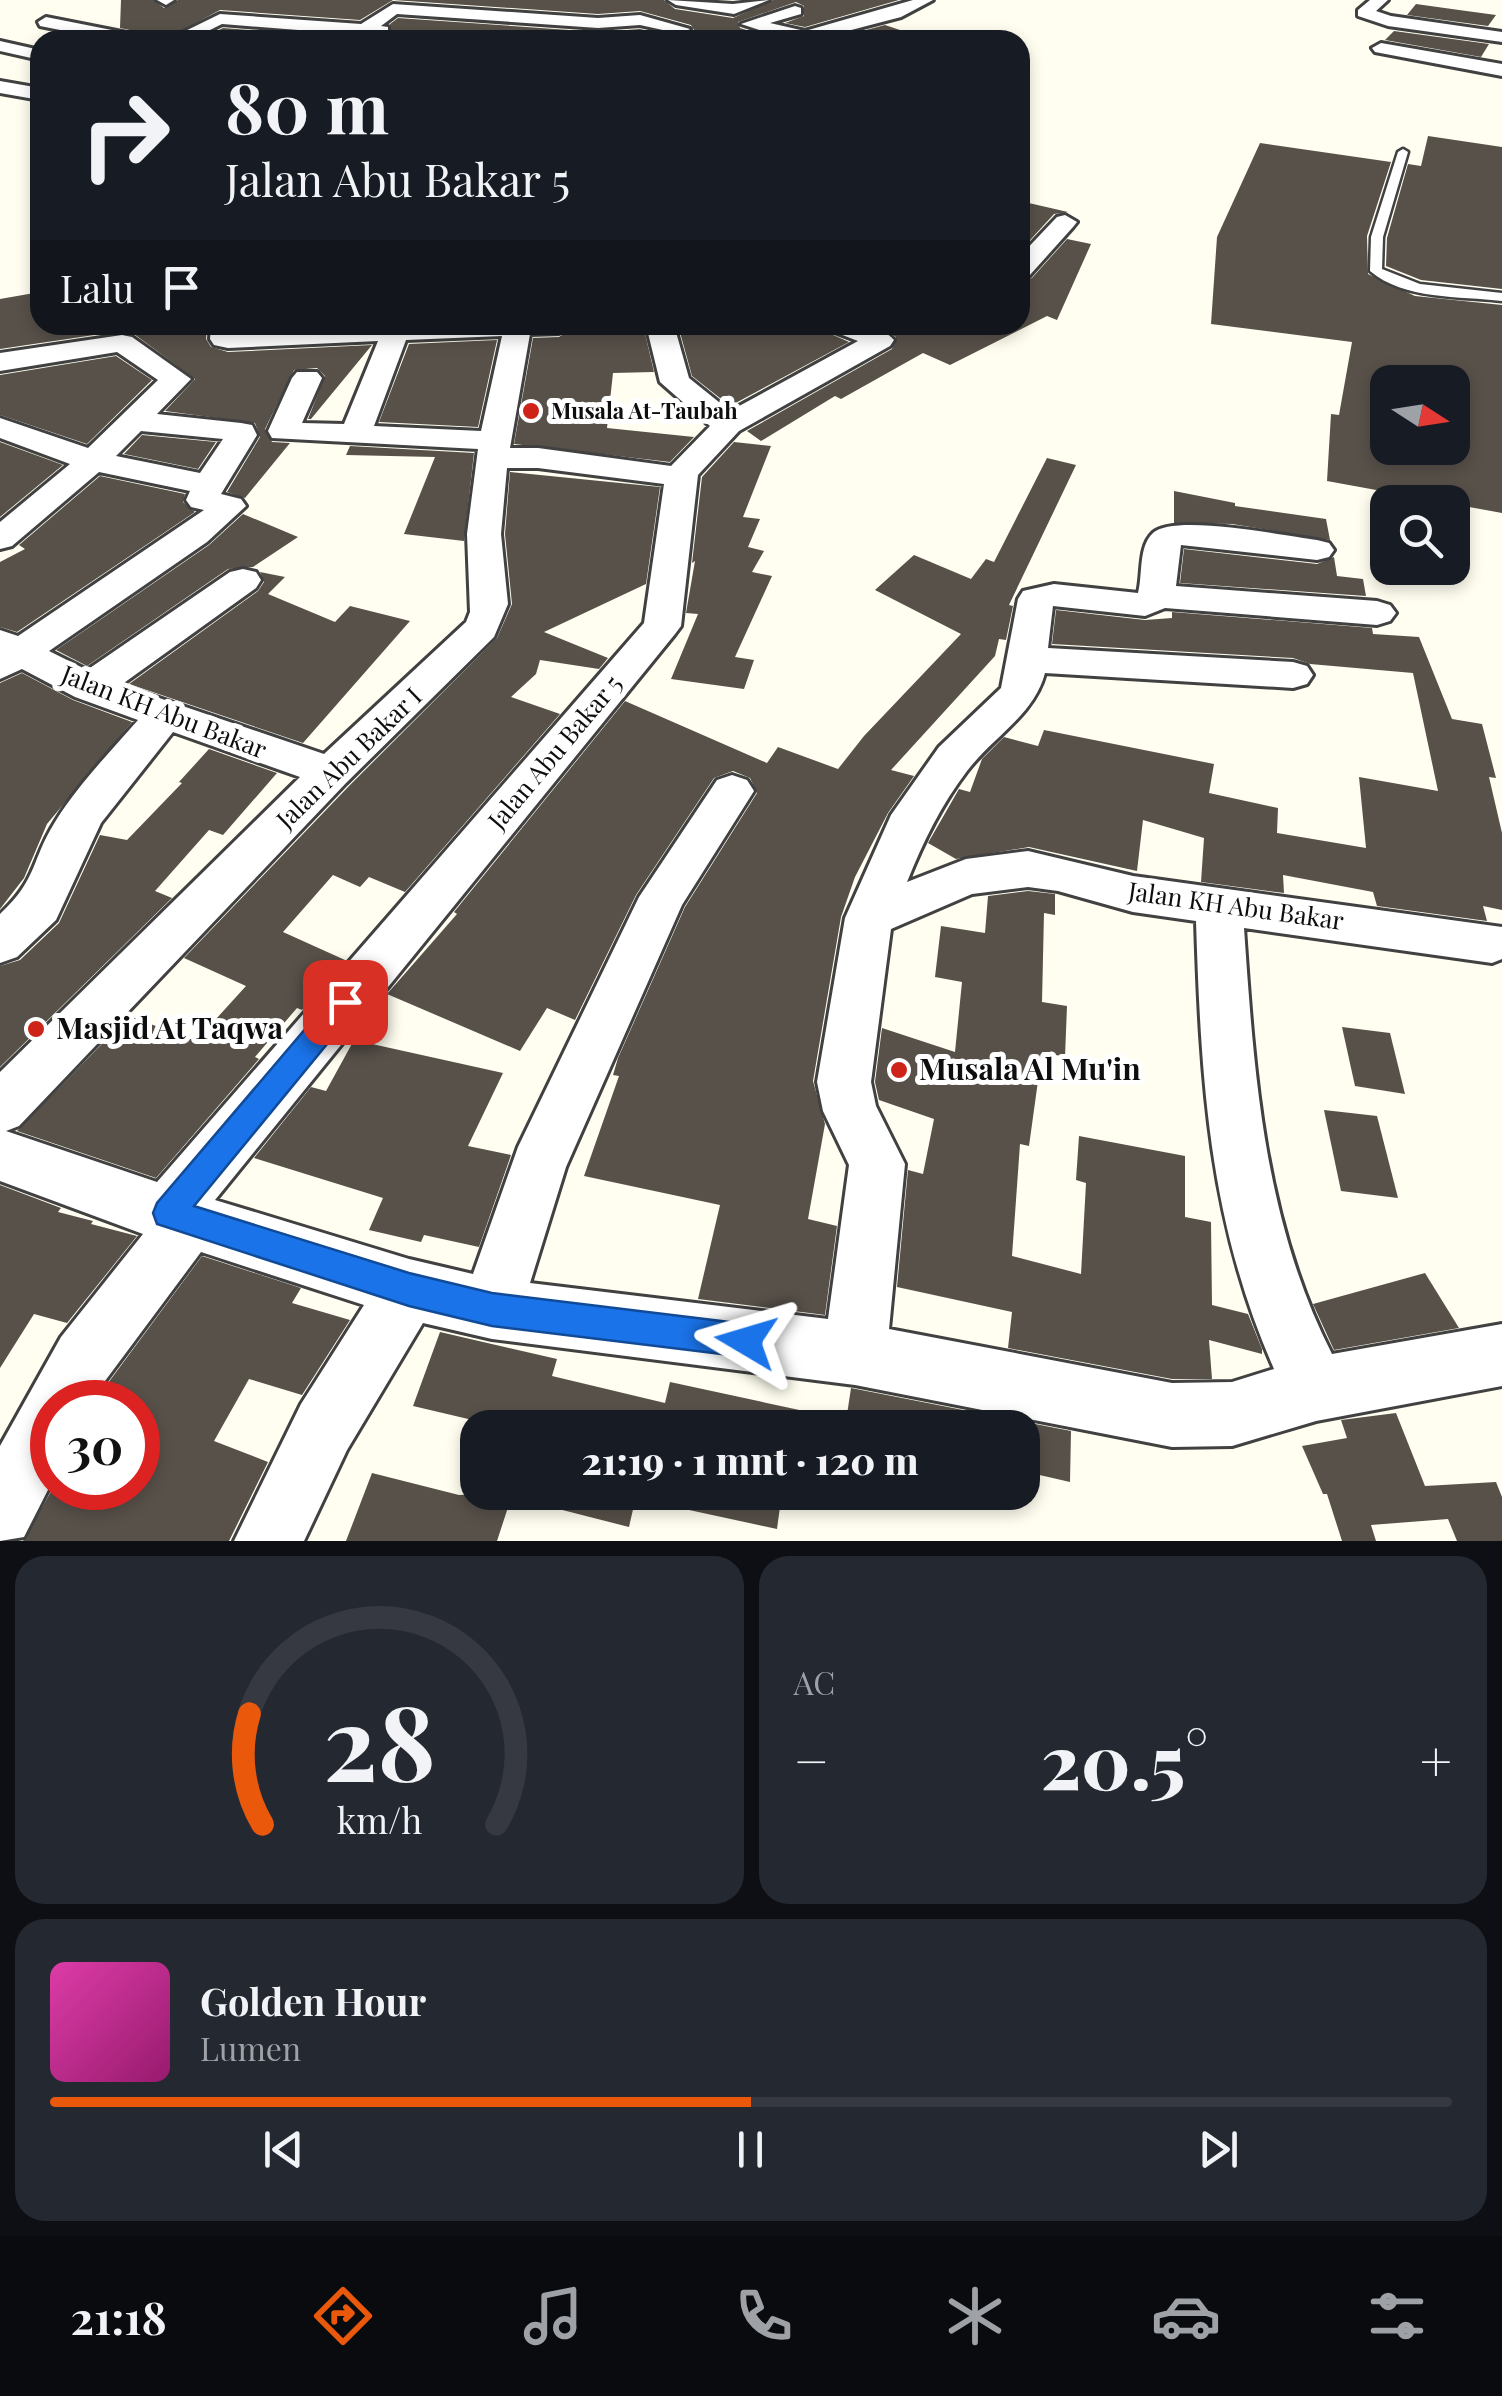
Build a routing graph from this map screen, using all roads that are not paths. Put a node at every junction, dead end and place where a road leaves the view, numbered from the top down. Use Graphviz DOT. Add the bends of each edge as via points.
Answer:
graph roads {
  1 [pos="433,0"];
  2 [pos="676,0"];
  3 [pos="761,0"];
  4 [pos="1380,0"];
  5 [pos="685,1"];
  6 [pos="921,2"];
  7 [pos="271,4"];
  8 [pos="374,7"];
  9 [pos="524,7"];
  10 [pos="889,8"];
  11 [pos="400,9"];
  12 [pos="595,14"];
  13 [pos="847,15"];
  14 [pos="46,22"];
  15 [pos="190,22"];
  16 [pos="286,24"];
  17 [pos="681,29"];
  18 [pos="86,30"];
  19 [pos="193,30"];
  20 [pos="277,30"];
  21 [pos="325,30"];
  22 [pos="366,30"];
  23 [pos="772,30"];
  24 [pos="818,30"];
  25 [pos="1502,37"];
  26 [pos="1446,40"];
  27 [pos="0,46"];
  28 [pos="1381,48"];
  29 [pos="1502,48"];
  30 [pos="30,52"];
  31 [pos="1502,70"];
  32 [pos="1403,152"];
  33 [pos="1065,222"];
  34 [pos="1030,261"];
  35 [pos="1502,298"];
  36 [pos="118,335"];
  37 [pos="123,335"];
  38 [pos="225,335"];
  39 [pos="298,335"];
  40 [pos="394,335"];
  41 [pos="516,335"];
  42 [pos="663,335"];
  43 [pos="868,335"];
  44 [pos="0,362"];
  45 [pos="307,378"];
  46 [pos="135,421"];
  47 [pos="728,425"];
  48 [pos="0,426"];
  49 [pos="355,434"];
  50 [pos="497,450"];
  51 [pos="92,461"];
  52 [pos="680,476"];
  53 [pos="208,485"];
  54 [pos="0,538"];
  55 [pos="1317,550"];
  56 [pos="243,580"];
  57 [pos="1157,596"];
  58 [pos="1377,613"];
  59 [pos="6,653"];
  60 [pos="1027,659"];
  61 [pos="1293,676"];
  62 [pos="89,688"];
  63 [pos="164,716"];
  64 [pos="331,772"];
  65 [pos="732,792"];
  66 [pos="1219,905"];
  67 [pos="869,918"];
  68 [pos="1492,942"];
  69 [pos="0,943"];
  70 [pos="0,1108"];
  71 [pos="0,1155"];
  72 [pos="179,1216"];
  73 [pos="409,1290"];
  74 [pos="492,1309"];
  75 [pos="856,1354"];
  76 [pos="1502,1355"];
  77 [pos="72,1380"];
  78 [pos="1316,1389"];
  79 [pos="30,1457"];
  80 [pos="0,1513"];
  81 [pos="268,1541"];
  1 -- 9 [label="street"];
  2 -- 5 [label="street"];
  3 -- 5 [label="street" via="734,9"];
  4 -- 25 [label="street" via="1364,14"];
  6 -- 10 [label="street"];
  7 -- 15 [label="street"];
  8 -- 11 [label="street"];
  9 -- 11 [label="street"];
  9 -- 12 [label="street"];
  9 -- 17 [label="street" via="598,23 640,20"];
  10 -- 13 [label="street"];
  11 -- 22 [label="street"];
  13 -- 23 [label="street" via="803,10 749,24"];
  13 -- 24 [label="street"];
  14 -- 18 [label="street"];
  16 -- 19 [label="street" via="234,19"];
  16 -- 20 [label="street"];
  16 -- 21 [label="street"];
  26 -- 29 [label="street"];
  27 -- 30 [label="street"];
  28 -- 31 [label="street"];
  32 -- 35 [label="lane" via="1377,236 1376,271 1419,286"];
  33 -- 34 [label="street"];
  36 -- 44 [label="street"];
  37 -- 46 [label="street" via="176,379"];
  38 -- 39 [label="street"];
  40 -- 49 [label="street"];
  41 -- 50 [label="street, Jalan Abu Bakar I"];
  42 -- 47 [label="street" via="675,382"];
  43 -- 47 [label="street"];
  45 -- 49 [label="street" via="283,431"];
  46 -- 51 [label="street"];
  46 -- 53 [label="street" via="240,432"];
  47 -- 52 [label="street"];
  48 -- 51 [label="street"];
  49 -- 50 [label="street"];
  50 -- 52 [label="street"];
  50 -- 64 [label="street, Jalan Abu Bakar I" via="485,513 488,618 456,657"];
  51 -- 53 [label="street"];
  51 -- 54 [label="street"];
  52 -- 72 [label="street, Jalan Abu Bakar 5" via="662,626"];
  53 -- 59 [label="street" via="202,500 229,508"];
  55 -- 57 [label="street" via="1178,534 1162,545"];
  56 -- 62 [label="street"];
  57 -- 58 [label="street"];
  57 -- 60 [label="street" via="1144,604 1036,598"];
  59 -- 62 [label="street, Jalan KH Abu Bakar"];
  60 -- 61 [label="street"];
  60 -- 67 [label="street" via="1018,694 954,758 907,827"];
  62 -- 63 [label="street, Jalan KH Abu Bakar"];
  63 -- 64 [label="street, Jalan KH Abu Bakar"];
  63 -- 69 [label="street" via="85,811 39,907"];
  64 -- 70 [label="street, Jalan Abu Bakar I"];
  65 -- 74 [label="street" via="662,897 538,1166"];
  66 -- 67 [label="street, Jalan KH Abu Bakar" via="1133,894 1028,869 966,878"];
  66 -- 68 [label="street, Jalan KH Abu Bakar"];
  66 -- 78 [label="street" via="1226,1039 1246,1186 1262,1260"];
  67 -- 75 [label="street" via="844,1082 850,1111 877,1164"];
  71 -- 72 [label="street"];
  72 -- 73 [label="street"];
  72 -- 77 [label="street, Jalan Abu Bakar 5"];
  73 -- 74 [label="street"];
  73 -- 81 [label="street" via="324,1427"];
  74 -- 75 [label="street"];
  75 -- 78 [label="street" via="1172,1415 1232,1414"];
  76 -- 78 [label="street"];
  79 -- 80 [label="street"];
}
